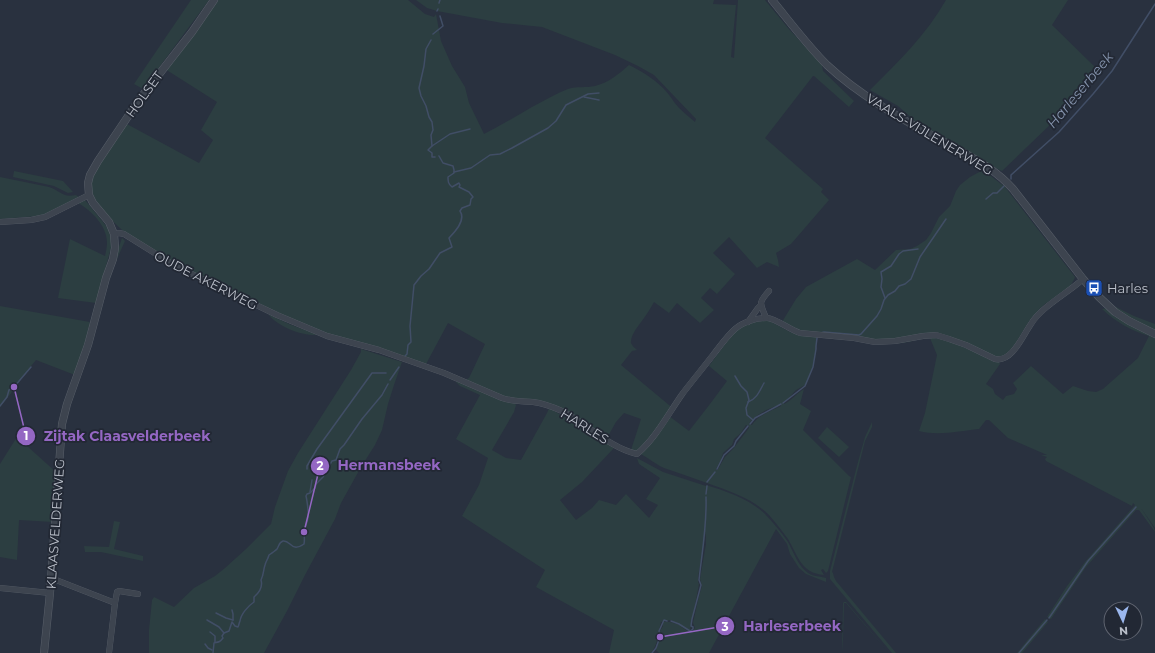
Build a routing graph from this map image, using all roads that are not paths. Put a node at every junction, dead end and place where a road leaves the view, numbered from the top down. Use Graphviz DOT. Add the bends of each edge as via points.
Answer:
graph roads {
  1 [pos="214,0"];
  2 [pos="772,0"];
  3 [pos="89,195"];
  4 [pos="0,222"];
  5 [pos="114,234"];
  6 [pos="1084,280"];
  7 [pos="768,292"];
  8 [pos="761,305"];
  9 [pos="766,318"];
  10 [pos="748,322"];
  11 [pos="1155,334"];
  12 [pos="367,346"];
  13 [pos="51,578"];
  14 [pos="0,588"];
  15 [pos="50,593"];
  16 [pos="138,594"];
  17 [pos="115,603"];
  18 [pos="44,653"];
  19 [pos="109,653"];
  1 -- 3 [label="street, HOLSET" via="139,100 98,161 90,174"];
  2 -- 6 [label="street, VAALS-VIJLENERWEG" via="804,40 855,88 882,107 1001,177"];
  3 -- 4 [label="street" via="45,217"];
  3 -- 5 [label="street" via="109,222"];
  5 -- 12 [label="street, OUDE AKERWEG" via="124,234 177,267 277,315 334,338"];
  5 -- 13 [label="street, KLAASVELDERWEG" via="113,259 62,424"];
  6 -- 9 [label="street" via="1036,317 1011,353 1000,360 966,345 936,336 871,342 800,333"];
  6 -- 11 [label="street, VAALS-VIJLENERWEG" via="1115,312"];
  7 -- 8 [label="street, HARLES"];
  8 -- 9 [label="street"];
  8 -- 10 [label="street, HARLES"];
  9 -- 10 [label="street, HARLES"];
  10 -- 12 [label="street, HARLES" via="728,336 688,386 655,434 637,454 623,450 572,416 553,407 502,398 444,373"];
  13 -- 15 [label="street, KLAASVELDERWEG"];
  13 -- 17 [label="street"];
  14 -- 15 [label="street"];
  15 -- 18 [label="street, KLAASVELDERWEG"];
  16 -- 17 [label="street" via="119,591"];
  17 -- 19 [label="street"];
}
